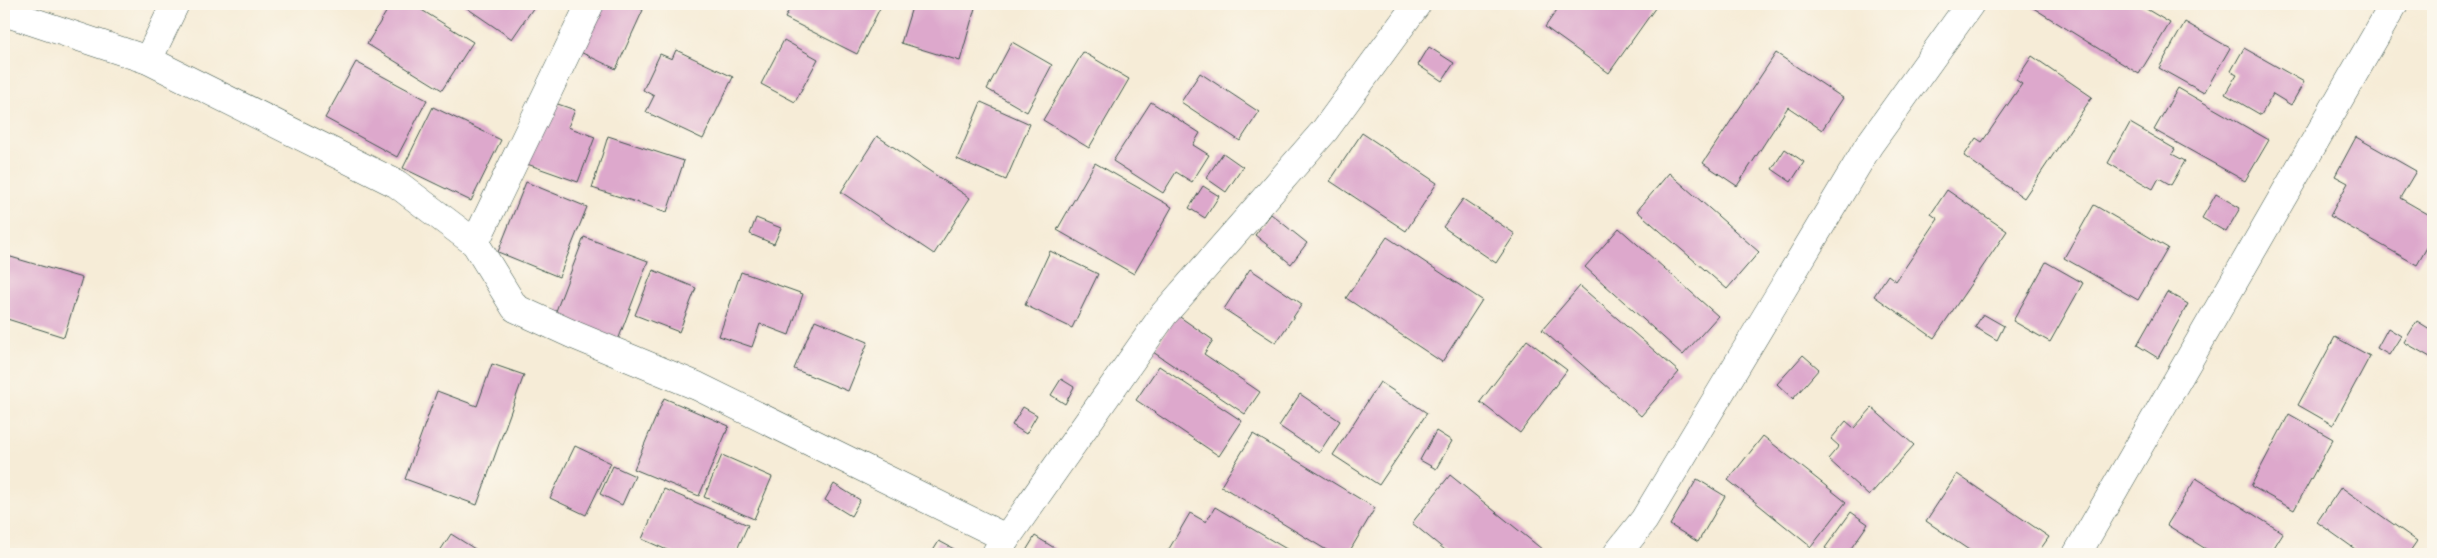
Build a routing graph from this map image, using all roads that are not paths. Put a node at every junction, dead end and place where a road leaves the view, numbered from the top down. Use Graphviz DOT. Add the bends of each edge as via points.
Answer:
graph roads {
  1 [pos="175,4"];
  2 [pos="590,4"];
  3 [pos="1417,4"];
  4 [pos="1970,4"];
  5 [pos="2394,4"];
  6 [pos="4,12"];
  7 [pos="148,60"];
  8 [pos="475,243"];
  9 [pos="1001,546"];
  10 [pos="1617,554"];
  11 [pos="2077,554"];
  1 -- 7 [label="street"];
  2 -- 8 [label="street"];
  3 -- 9 [label="street" via="1325,130 1164,314"];
  4 -- 10 [label="street" via="1870,145 1644,520"];
  5 -- 11 [label="street"];
  6 -- 7 [label="street"];
  7 -- 8 [label="street" via="396,184"];
  8 -- 9 [label="street" via="515,308 697,386"];
}
